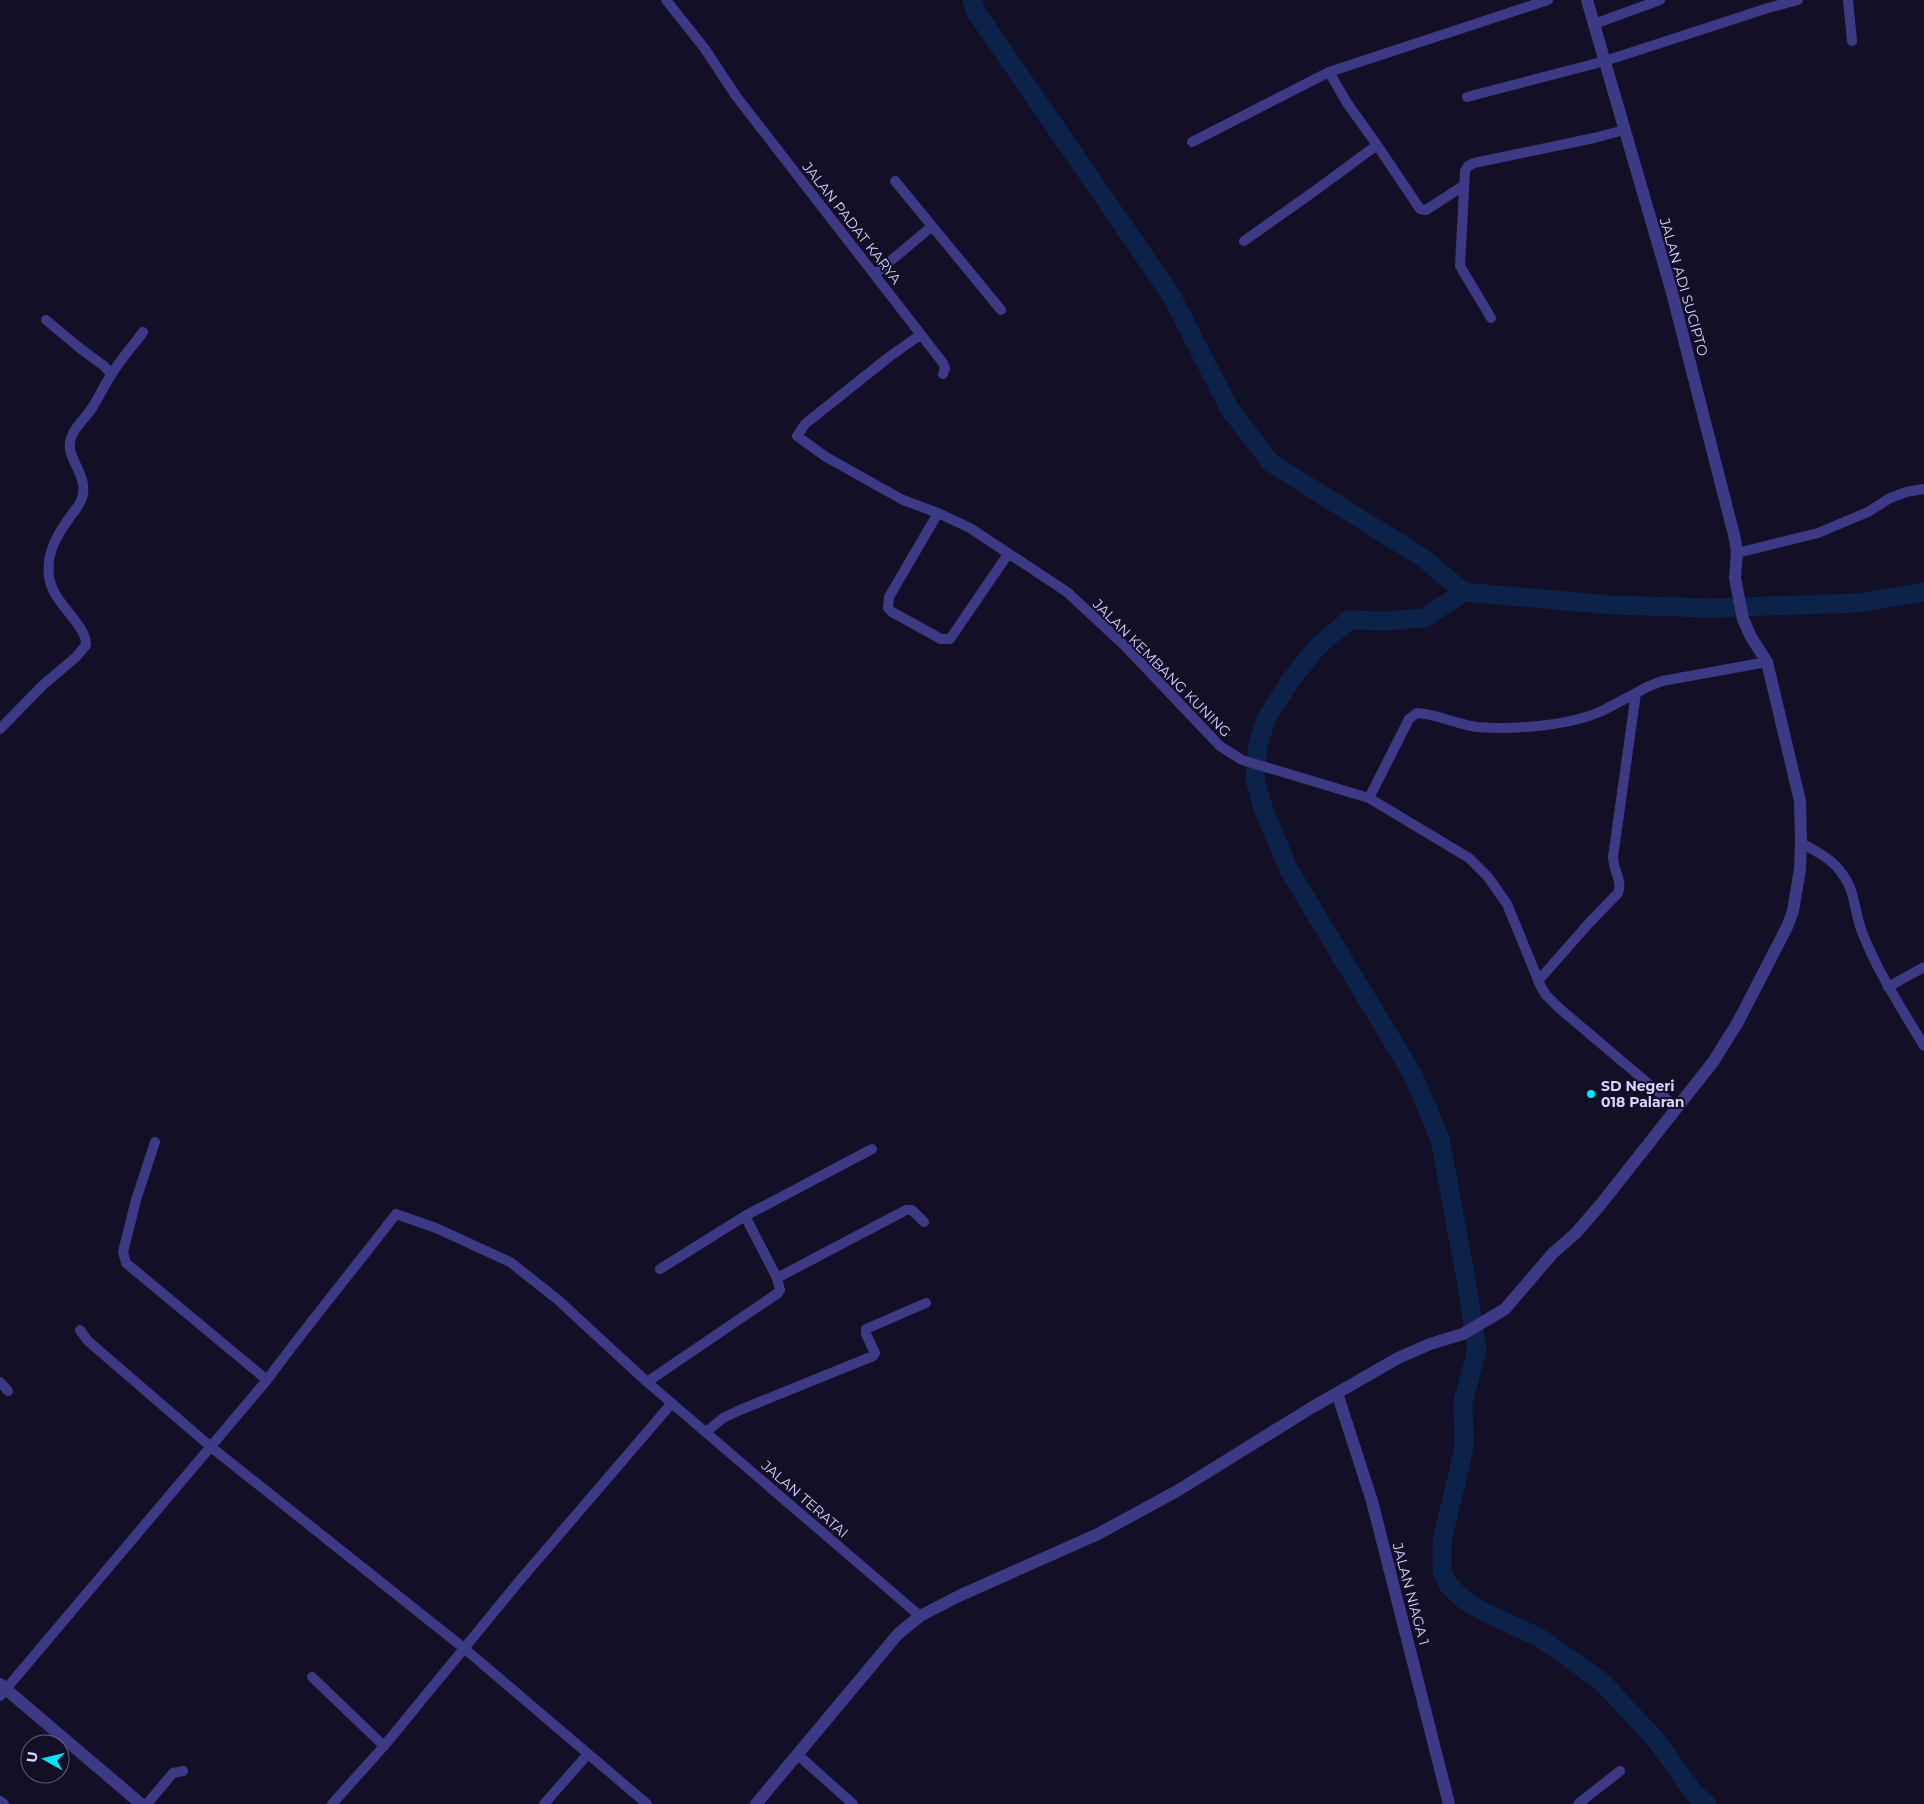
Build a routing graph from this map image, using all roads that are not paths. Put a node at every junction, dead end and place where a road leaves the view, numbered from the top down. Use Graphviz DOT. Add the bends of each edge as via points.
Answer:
graph roads {
  1 [pos="666,0"];
  2 [pos="1548,0"];
  3 [pos="1587,0"];
  4 [pos="1660,0"];
  5 [pos="1798,0"];
  6 [pos="1848,0"];
  7 [pos="1594,24"];
  8 [pos="1852,41"];
  9 [pos="1605,61"];
  10 [pos="1329,72"];
  11 [pos="1467,97"];
  12 [pos="1624,130"];
  13 [pos="1192,142"];
  14 [pos="1377,145"];
  15 [pos="895,181"];
  16 [pos="1463,186"];
  17 [pos="931,227"];
  18 [pos="1244,241"];
  19 [pos="875,274"];
  20 [pos="1001,310"];
  21 [pos="1491,318"];
  22 [pos="46,320"];
  23 [pos="143,332"];
  24 [pos="920,335"];
  25 [pos="112,374"];
  26 [pos="943,374"];
  27 [pos="1924,489"];
  28 [pos="938,513"];
  29 [pos="1737,552"];
  30 [pos="1008,554"];
  31 [pos="1767,662"];
  32 [pos="1636,693"];
  33 [pos="0,729"];
  34 [pos="1369,798"];
  35 [pos="1801,843"];
  36 [pos="1924,967"];
  37 [pos="1538,981"];
  38 [pos="1888,987"];
  39 [pos="1924,1046"];
  40 [pos="1676,1107"];
  41 [pos="155,1142"];
  42 [pos="872,1148"];
  43 [pos="745,1216"];
  44 [pos="924,1222"];
  45 [pos="660,1270"];
  46 [pos="777,1278"];
  47 [pos="926,1303"];
  48 [pos="80,1330"];
  49 [pos="266,1380"];
  50 [pos="0,1382"];
  51 [pos="647,1382"];
  52 [pos="8,1391"];
  53 [pos="1337,1393"];
  54 [pos="672,1403"];
  55 [pos="706,1432"];
  56 [pos="211,1447"];
  57 [pos="920,1616"];
  58 [pos="465,1649"];
  59 [pos="312,1677"];
  60 [pos="2,1690"];
  61 [pos="384,1746"];
  62 [pos="588,1754"];
  63 [pos="798,1755"];
  64 [pos="183,1771"];
  65 [pos="1620,1771"];
  66 [pos="0,1801"];
  67 [pos="762,1802"];
  68 [pos="4,1804"];
  69 [pos="141,1804"];
  70 [pos="147,1804"];
  71 [pos="332,1804"];
  72 [pos="544,1804"];
  73 [pos="647,1804"];
  74 [pos="853,1804"];
  75 [pos="1449,1804"];
  76 [pos="1578,1804"];
  1 -- 19 [label="street, JALAN PADAT KARYA" via="736,96"];
  2 -- 10 [label="street"];
  3 -- 7 [label="street, JALAN ADI SUCIPTO"];
  4 -- 7 [label="street"];
  5 -- 9 [label="street"];
  6 -- 8 [label="street"];
  7 -- 9 [label="street, JALAN ADI SUCIPTO"];
  9 -- 11 [label="street"];
  9 -- 12 [label="street, JALAN ADI SUCIPTO"];
  10 -- 13 [label="street"];
  10 -- 14 [label="street"];
  12 -- 16 [label="street" via="1474,163 1465,171"];
  12 -- 29 [label="street, JALAN ADI SUCIPTO" via="1671,289"];
  14 -- 16 [label="street" via="1420,210 1426,210"];
  14 -- 18 [label="street"];
  15 -- 17 [label="street"];
  16 -- 21 [label="street" via="1460,266"];
  17 -- 19 [label="street"];
  17 -- 20 [label="street"];
  19 -- 24 [label="street, JALAN PADAT KARYA"];
  22 -- 25 [label="street"];
  23 -- 25 [label="street"];
  24 -- 26 [label="street, JALAN PADAT KARYA" via="943,363"];
  24 -- 28 [label="street, JALAN KEMBANG KUNING" via="805,424 797,436 903,500"];
  25 -- 33 [label="street" via="69,444 81,475 82,497 54,543 48,568 52,588 85,635 86,645"];
  27 -- 29 [label="street" via="1890,498 1868,512 1818,533"];
  28 -- 30 [label="street, JALAN KEMBANG KUNING" via="970,528"];
  28 -- 30 [label="street" via="889,597 888,608 892,612 941,639 950,639"];
  29 -- 31 [label="street, JALAN ADI SUCIPTO" via="1736,585 1743,619 1750,637"];
  30 -- 34 [label="street, JALAN KEMBANG KUNING" via="1067,592 1125,646 1229,754"];
  31 -- 32 [label="street" via="1669,680"];
  31 -- 35 [label="street" via="1800,801"];
  32 -- 34 [label="street" via="1575,720 1545,724 1477,727 1417,713 1410,719"];
  32 -- 37 [label="street" via="1613,857 1620,888"];
  34 -- 37 [label="street, JALAN KEMBANG KUNING" via="1469,858 1488,877 1507,904"];
  35 -- 38 [label="street" via="1834,863 1844,876 1862,932"];
  35 -- 40 [label="street" via="1798,890 1787,927 1725,1044"];
  36 -- 38 [label="street"];
  37 -- 40 [label="street, JALAN KEMBANG KUNING" via="1559,1008"];
  38 -- 39 [label="street"];
  40 -- 53 [label="street" via="1601,1204 1518,1296 1493,1317 1463,1334 1416,1350"];
  41 -- 49 [label="street" via="136,1200 123,1259"];
  42 -- 43 [label="street"];
  43 -- 45 [label="street"];
  43 -- 46 [label="street"];
  44 -- 46 [label="street" via="912,1210 906,1210"];
  46 -- 51 [label="street" via="778,1293"];
  47 -- 55 [label="street" via="866,1330 875,1353 873,1356 740,1410 723,1418"];
  48 -- 56 [label="street" via="88,1341"];
  49 -- 51 [label="street, JALAN TERATAI" via="396,1214 436,1228 510,1262 557,1299"];
  49 -- 56 [label="street"];
  50 -- 52 [label="street"];
  51 -- 54 [label="street, JALAN TERATAI"];
  53 -- 57 [label="street" via="1178,1491 1098,1534"];
  53 -- 75 [label="street, JALAN NIAGA 1" via="1372,1501"];
  54 -- 55 [label="street, JALAN TERATAI"];
  54 -- 58 [label="street"];
  55 -- 57 [label="street, JALAN TERATAI"];
  56 -- 58 [label="street"];
  56 -- 60 [label="street"];
  57 -- 63 [label="street" via="898,1634"];
  58 -- 61 [label="street"];
  58 -- 62 [label="street"];
  59 -- 61 [label="street"];
  60 -- 69 [label="street"];
  61 -- 71 [label="street"];
  62 -- 72 [label="street"];
  62 -- 73 [label="street"];
  63 -- 67 [label="street"];
  63 -- 74 [label="street"];
  64 -- 70 [label="street" via="173,1773"];
  65 -- 76 [label="street"];
  66 -- 68 [label="street"];
}
